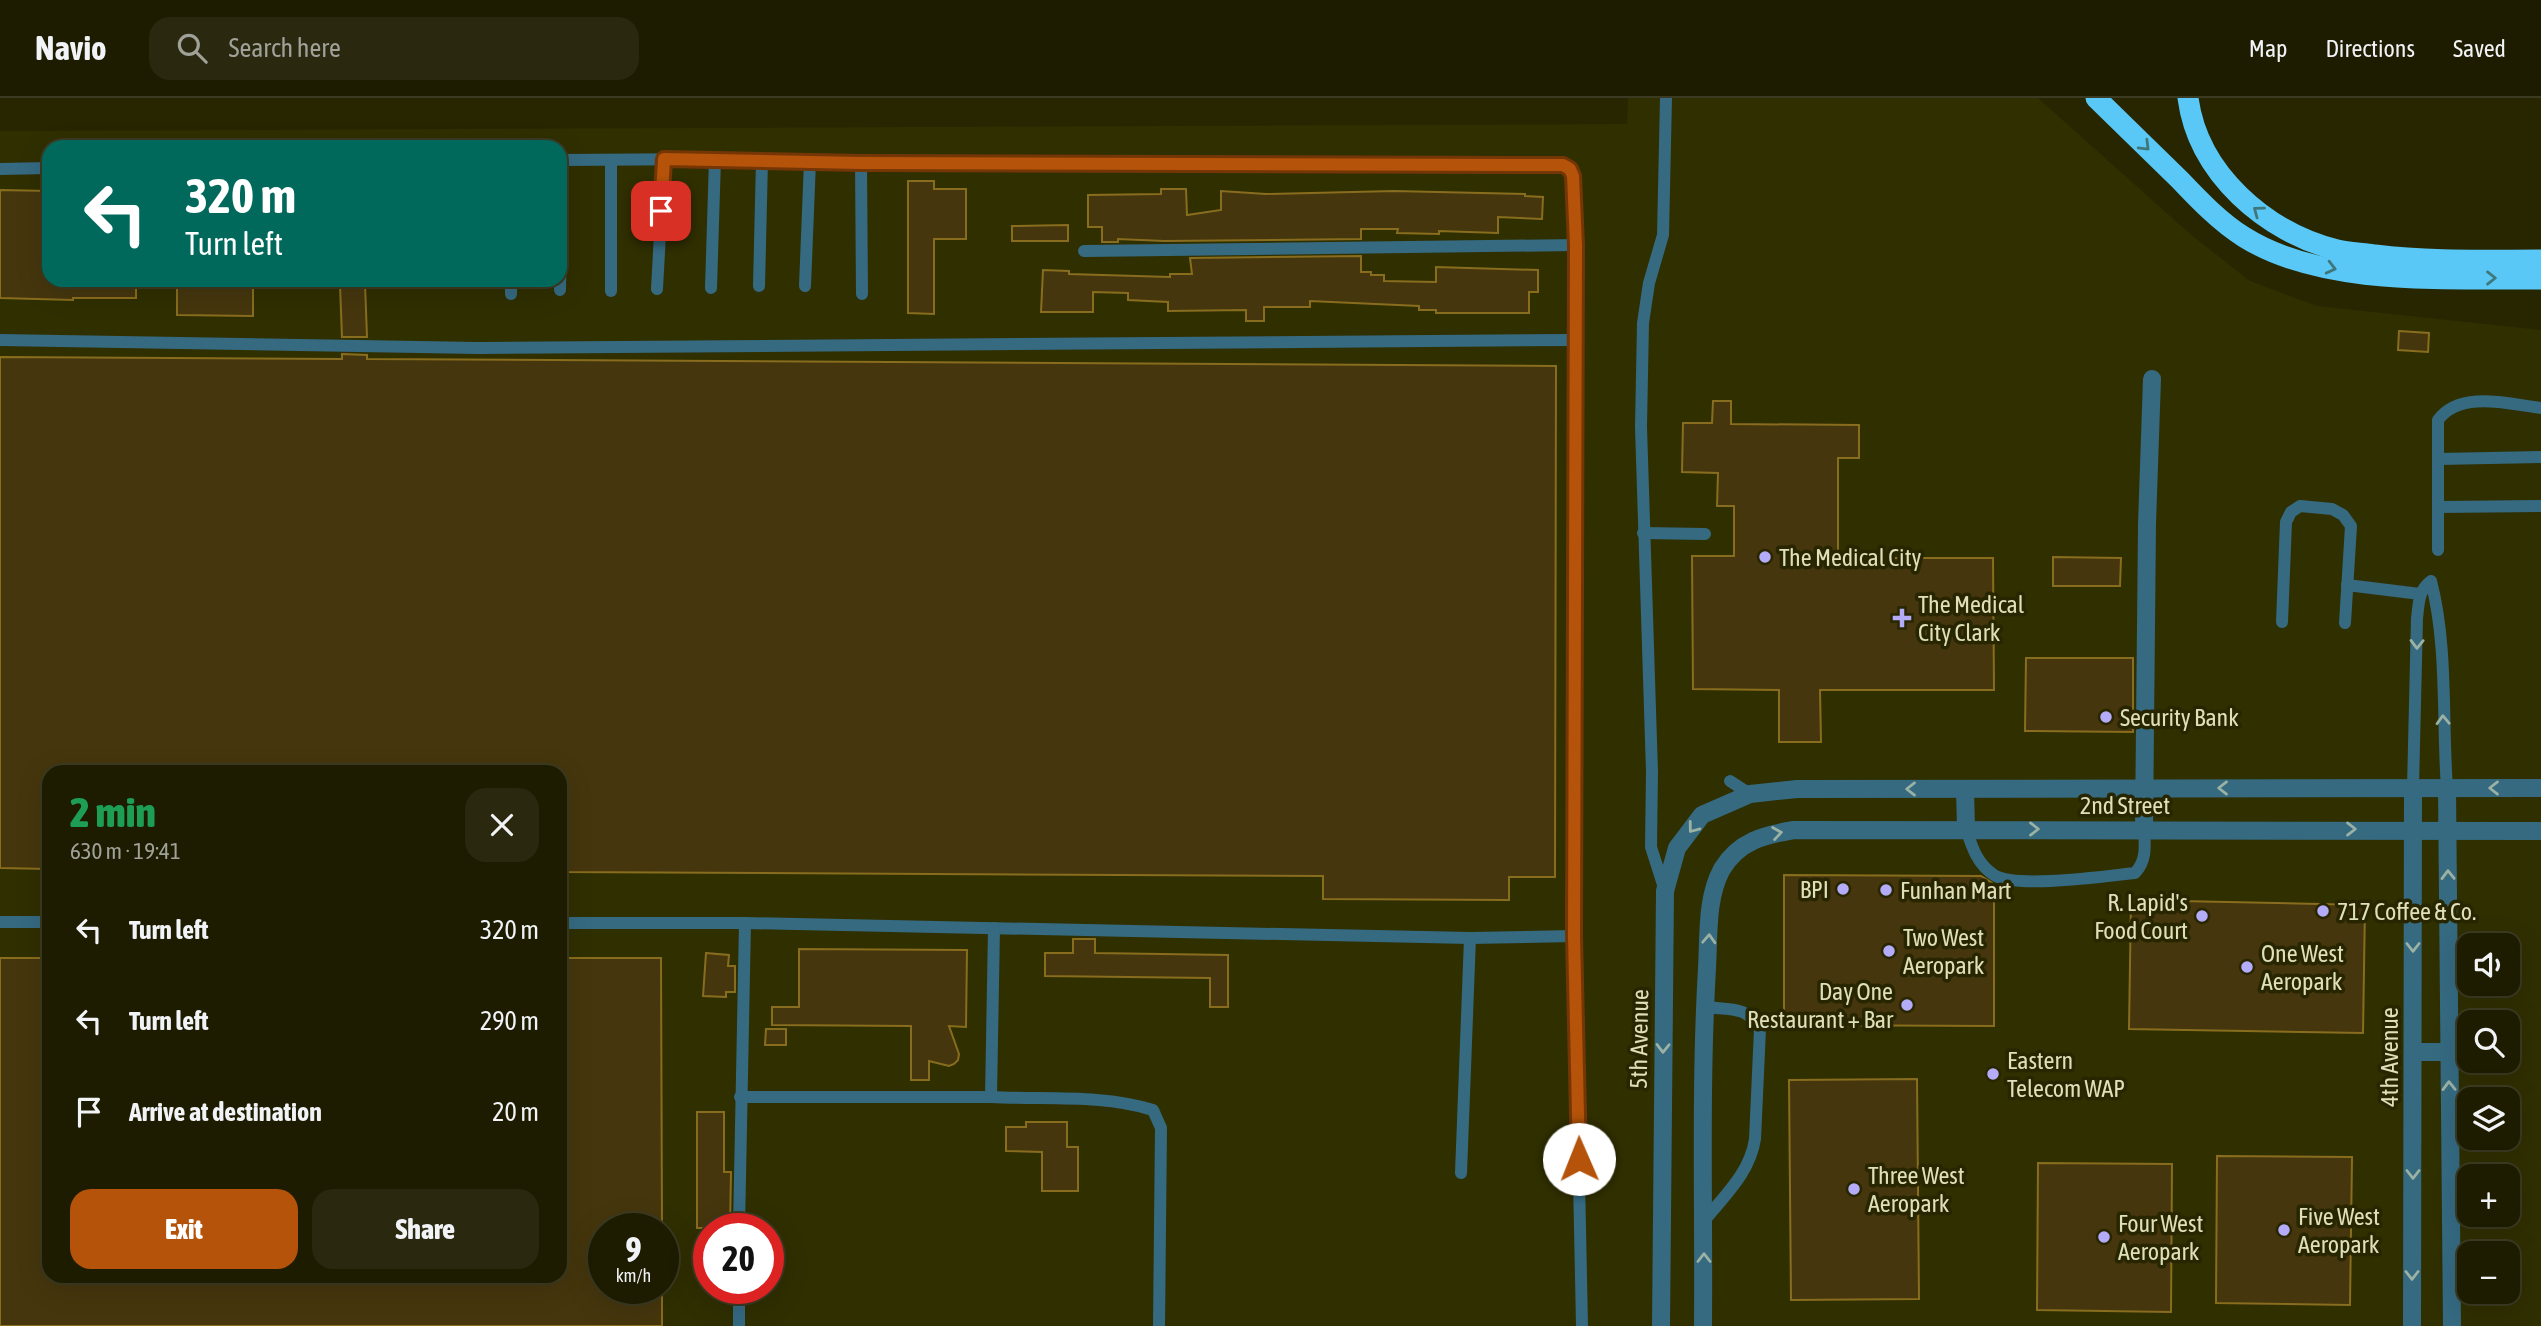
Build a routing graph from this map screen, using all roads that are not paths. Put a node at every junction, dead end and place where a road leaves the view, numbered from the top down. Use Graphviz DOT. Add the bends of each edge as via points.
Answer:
graph roads {
  1 [pos="1666,98"];
  2 [pos="2096,98"];
  3 [pos="2188,98"];
  4 [pos="664,159"];
  5 [pos="715,159"];
  6 [pos="567,160"];
  7 [pos="611,160"];
  8 [pos="762,160"];
  9 [pos="810,161"];
  10 [pos="861,163"];
  11 [pos="42,168"];
  12 [pos="0,169"];
  13 [pos="1576,245"];
  14 [pos="1084,251"];
  15 [pos="2541,260"];
  16 [pos="2541,279"];
  17 [pos="759,286"];
  18 [pos="805,286"];
  19 [pos="511,287"];
  20 [pos="560,287"];
  21 [pos="710,288"];
  22 [pos="657,289"];
  23 [pos="560,290"];
  24 [pos="611,290"];
  25 [pos="511,294"];
  26 [pos="862,294"];
  27 [pos="0,340"];
  28 [pos="1575,340"];
  29 [pos="2152,379"];
  30 [pos="2541,408"];
  31 [pos="2541,457"];
  32 [pos="2438,459"];
  33 [pos="2541,506"];
  34 [pos="2438,507"];
  35 [pos="1643,533"];
  36 [pos="1704,534"];
  37 [pos="2438,550"];
  38 [pos="2347,585"];
  39 [pos="2420,594"];
  40 [pos="2436,613"];
  41 [pos="2417,618"];
  42 [pos="2282,622"];
  43 [pos="2345,623"];
  44 [pos="1730,781"];
  45 [pos="2144,788"];
  46 [pos="2413,788"];
  47 [pos="2447,788"];
  48 [pos="2541,788"];
  49 [pos="1965,789"];
  50 [pos="1750,794"];
  51 [pos="1966,829"];
  52 [pos="2144,829"];
  53 [pos="2414,830"];
  54 [pos="2447,830"];
  55 [pos="2541,831"];
  56 [pos="1665,891"];
  57 [pos="0,922"];
  58 [pos="42,922"];
  59 [pos="567,923"];
  60 [pos="745,923"];
  61 [pos="994,928"];
  62 [pos="1574,936"];
  63 [pos="1470,938"];
  64 [pos="1704,1007"];
  65 [pos="2413,1052"];
  66 [pos="2449,1052"];
  67 [pos="740,1097"];
  68 [pos="991,1097"];
  69 [pos="1461,1173"];
  70 [pos="739,1213"];
  71 [pos="1704,1221"];
  72 [pos="739,1304"];
  73 [pos="738,1326"];
  74 [pos="1159,1326"];
  75 [pos="1583,1326"];
  76 [pos="1661,1326"];
  77 [pos="1703,1326"];
  78 [pos="2412,1326"];
  79 [pos="2452,1326"];
  1 -- 35 [label="lane" via="1663,235 1643,323"];
  2 -- 16 [label="highway, one-way" via="2202,203 2244,237 2283,255 2339,271 2387,276"];
  15 -- 3 [label="highway, one-way" via="2400,258 2337,250 2284,230 2232,190 2214,167"];
  4 -- 5 [label="lane"];
  4 -- 7 [label="lane"];
  4 -- 22 [label="lane"];
  5 -- 8 [label="lane"];
  5 -- 21 [label="lane"];
  6 -- 7 [label="lane"];
  7 -- 24 [label="lane"];
  8 -- 9 [label="lane"];
  8 -- 17 [label="lane"];
  9 -- 10 [label="lane"];
  9 -- 18 [label="lane"];
  10 -- 13 [label="lane" via="1563,165 1573,176"];
  10 -- 26 [label="lane"];
  11 -- 12 [label="lane"];
  13 -- 14 [label="lane"];
  13 -- 28 [label="lane"];
  19 -- 25 [label="lane"];
  20 -- 23 [label="lane"];
  27 -- 28 [label="lane" via="478,348"];
  28 -- 62 [label="lane"];
  29 -- 45 [label="street"];
  30 -- 32 [label="lane" via="2462,403 2445,410 2438,421"];
  31 -- 32 [label="lane"];
  32 -- 34 [label="lane"];
  33 -- 34 [label="lane"];
  34 -- 37 [label="lane"];
  35 -- 36 [label="lane"];
  35 -- 56 [label="lane" via="1653,772 1651,847"];
  38 -- 39 [label="lane"];
  38 -- 42 [label="lane" via="2351,526 2332,509 2300,506 2286,522"];
  38 -- 43 [label="lane"];
  39 -- 40 [label="lane" via="2431,581"];
  39 -- 41 [label="lane"];
  40 -- 41 [label="lane"];
  47 -- 40 [label="lane, one-way"];
  41 -- 46 [label="lane, one-way"];
  44 -- 50 [label="lane"];
  46 -- 45 [label="street, 2nd Street, one-way"];
  45 -- 49 [label="street, 2nd Street"];
  45 -- 52 [label="street"];
  46 -- 47 [label="street, 2nd Street"];
  46 -- 53 [label="street, 4th Avenue"];
  48 -- 47 [label="street, 2nd Street, one-way"];
  47 -- 54 [label="street"];
  49 -- 50 [label="street, 2nd Street, one-way" via="1797,789"];
  49 -- 51 [label="street"];
  50 -- 56 [label="street, 5th Avenue, one-way" via="1702,815 1677,848"];
  51 -- 52 [label="street, 2nd Street, one-way"];
  51 -- 52 [label="lane" via="1975,857 1994,875 2009,881 2135,873 2145,855"];
  64 -- 51 [label="street, 2nd Street, one-way" via="1711,900 1722,869 1740,847 1763,835 1794,831"];
  52 -- 53 [label="street, 2nd Street, one-way"];
  53 -- 54 [label="street, 2nd Street"];
  53 -- 65 [label="street, 4th Avenue, one-way"];
  54 -- 55 [label="street, 2nd Street"];
  66 -- 54 [label="street, one-way"];
  56 -- 76 [label="street, 5th Avenue, one-way"];
  57 -- 58 [label="lane"];
  59 -- 60 [label="lane"];
  60 -- 61 [label="lane"];
  60 -- 67 [label="lane"];
  61 -- 63 [label="lane"];
  61 -- 68 [label="lane"];
  62 -- 63 [label="lane"];
  62 -- 75 [label="lane"];
  63 -- 69 [label="lane"];
  64 -- 71 [label="street"];
  64 -- 71 [label="lane" via="1746,1012 1760,1029 1753,1156"];
  65 -- 66 [label="street"];
  65 -- 78 [label="street, 4th Avenue, one-way"];
  79 -- 66 [label="street, one-way"];
  67 -- 68 [label="lane"];
  67 -- 70 [label="lane"];
  68 -- 74 [label="lane" via="1070,1098 1153,1110 1161,1128"];
  77 -- 71 [label="street, one-way"];
  72 -- 73 [label="lane"];
}
